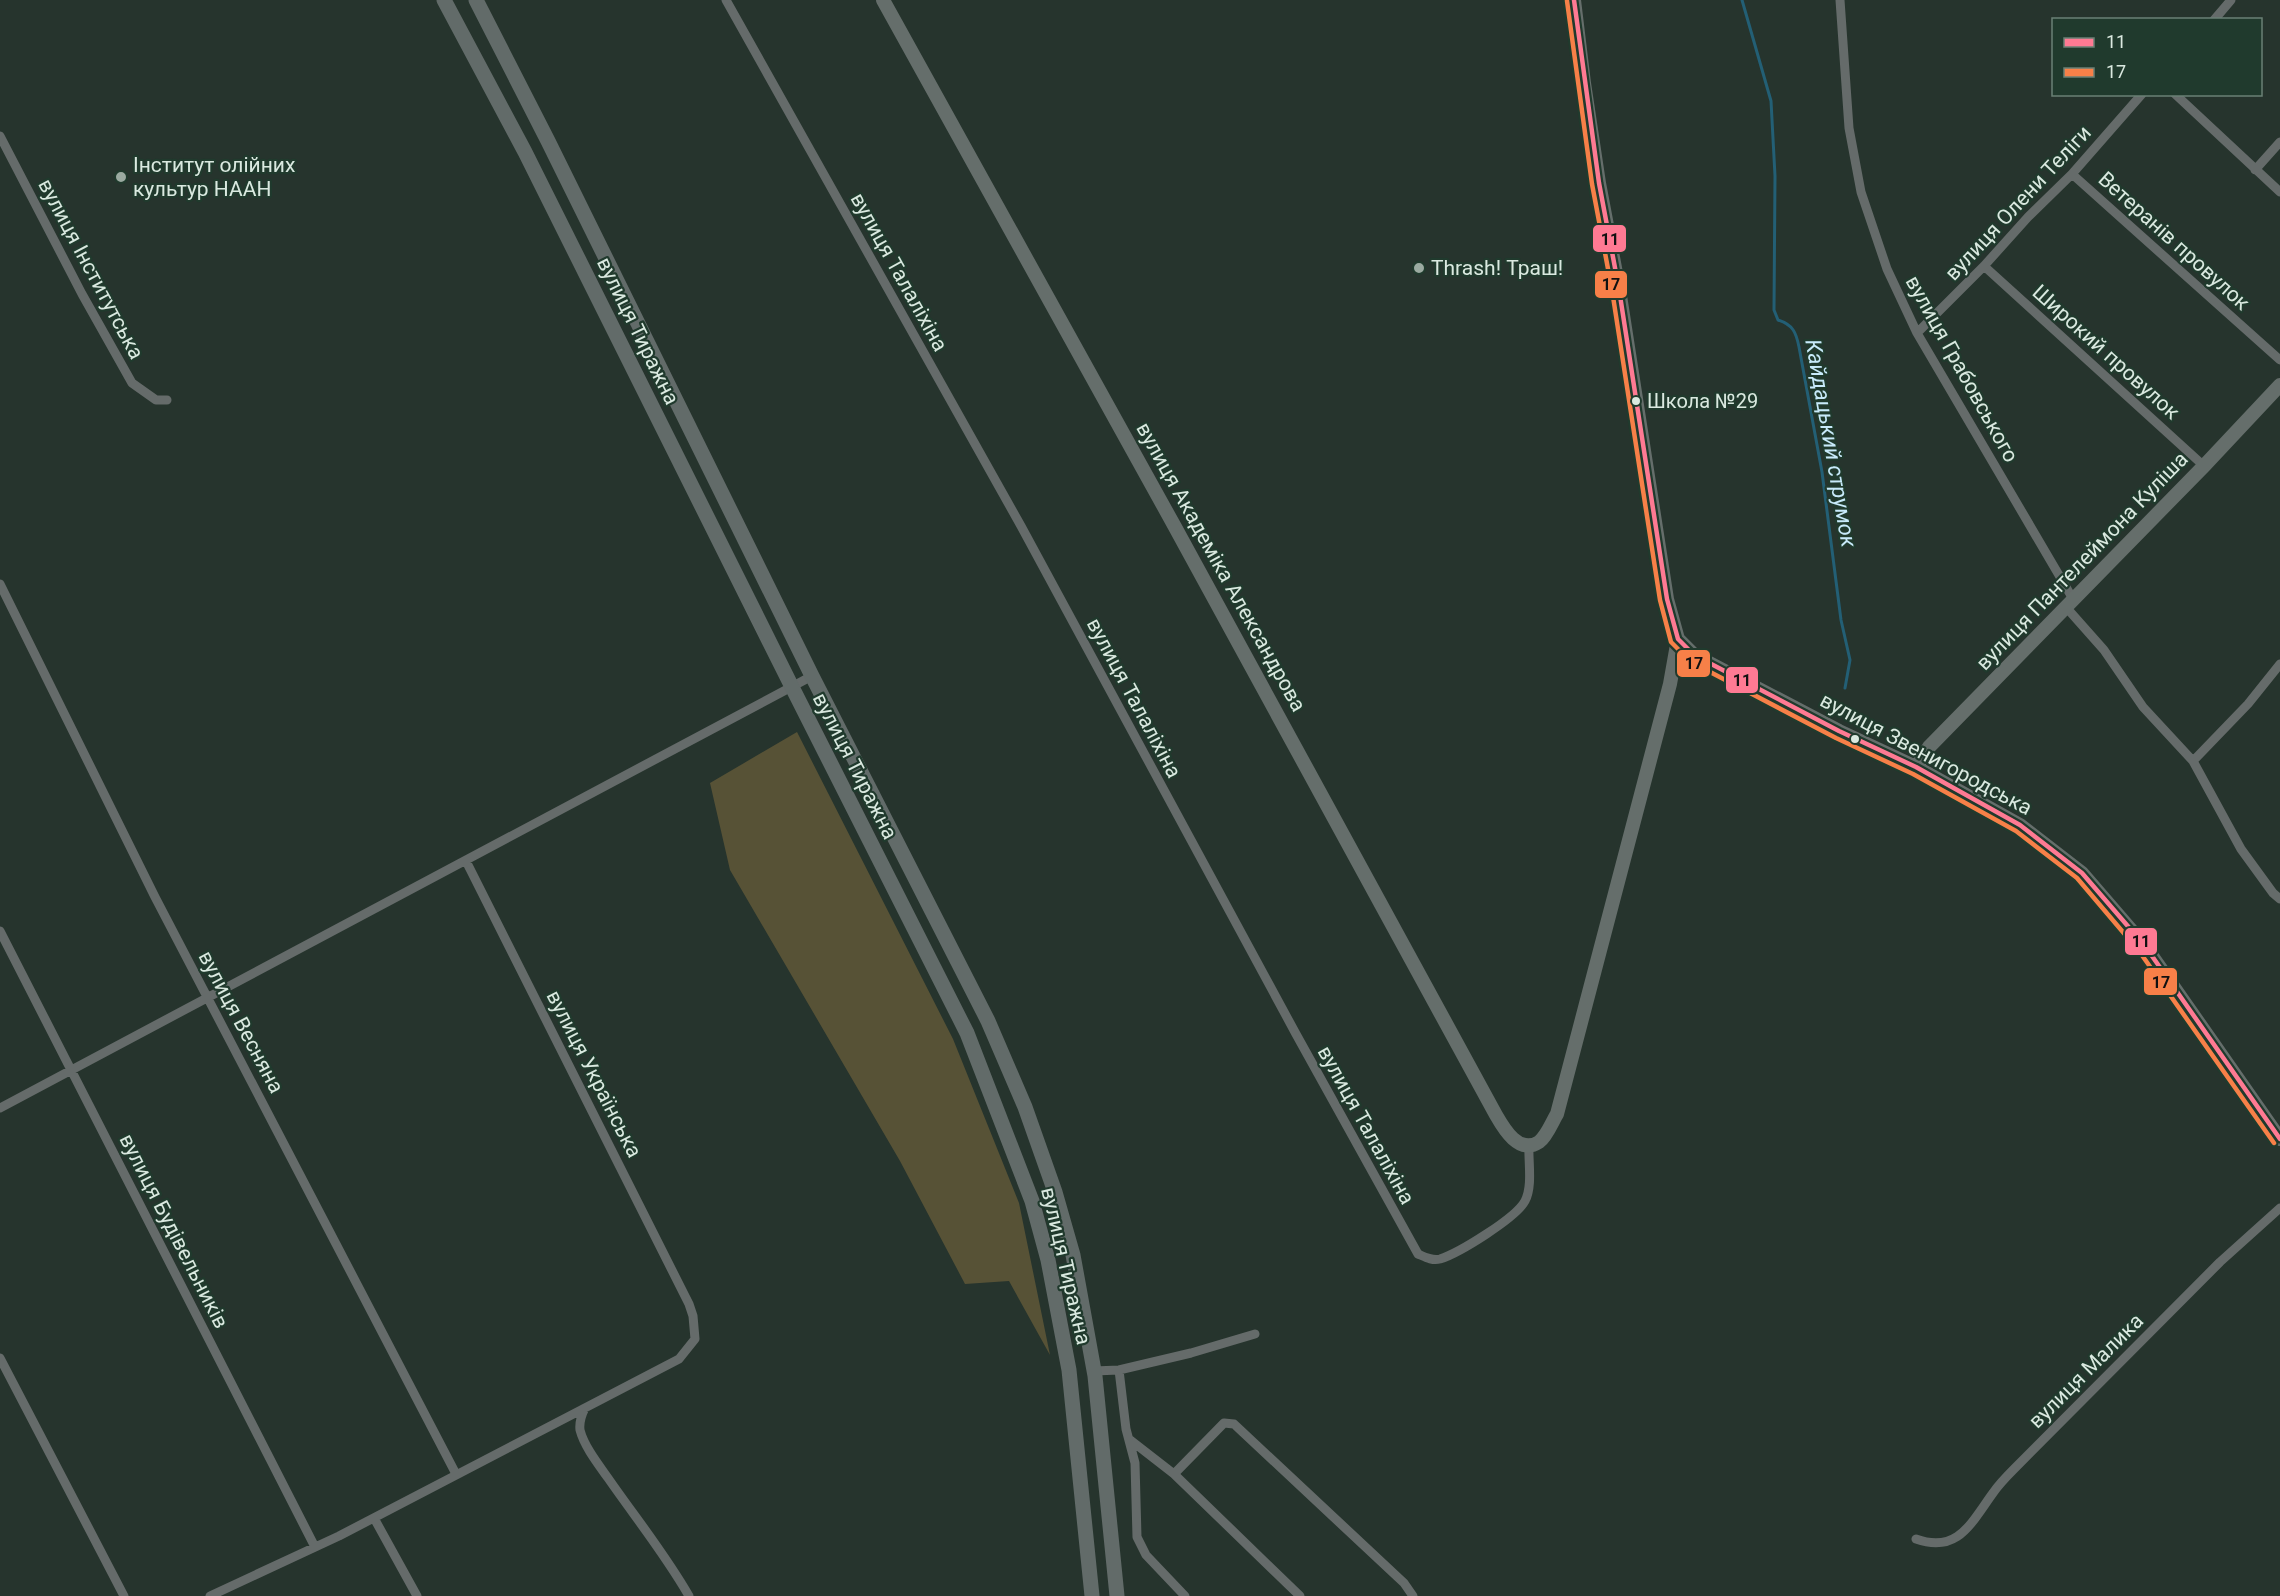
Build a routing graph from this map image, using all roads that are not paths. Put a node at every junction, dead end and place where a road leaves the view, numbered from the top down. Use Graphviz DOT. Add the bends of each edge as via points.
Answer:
graph roads {
  1 [pos="444,0"];
  2 [pos="476,0"];
  3 [pos="726,0"];
  4 [pos="883,0"];
  5 [pos="1574,0"];
  6 [pos="1840,0"];
  7 [pos="2230,0"];
  8 [pos="2216,18"];
  9 [pos="2140,96"];
  10 [pos="2177,96"];
  11 [pos="0,136"];
  12 [pos="2280,142"];
  13 [pos="2255,170"];
  14 [pos="2072,174"];
  15 [pos="2280,192"];
  16 [pos="1984,266"];
  17 [pos="1917,333"];
  18 [pos="2280,360"];
  19 [pos="2280,385"];
  20 [pos="166,400"];
  21 [pos="2204,466"];
  22 [pos="0,584"];
  23 [pos="2069,602"];
  24 [pos="1678,639"];
  25 [pos="2280,664"];
  26 [pos="812,676"];
  27 [pos="792,687"];
  28 [pos="2193,761"];
  29 [pos="1916,767"];
  30 [pos="466,861"];
  31 [pos="2280,899"];
  32 [pos="0,932"];
  33 [pos="209,997"];
  34 [pos="72,1070"];
  35 [pos="0,1108"];
  36 [pos="2280,1139"];
  37 [pos="1529,1144"];
  38 [pos="2280,1208"];
  39 [pos="1255,1334"];
  40 [pos="0,1358"];
  41 [pos="1069,1370"];
  42 [pos="1119,1370"];
  43 [pos="1094,1371"];
  44 [pos="585,1408"];
  45 [pos="1129,1438"];
  46 [pos="456,1474"];
  47 [pos="1174,1474"];
  48 [pos="374,1518"];
  49 [pos="1916,1539"];
  50 [pos="315,1547"];
  51 [pos="1183,1595"];
  52 [pos="124,1596"];
  53 [pos="210,1596"];
  54 [pos="417,1596"];
  55 [pos="689,1596"];
  56 [pos="1092,1596"];
  57 [pos="1117,1596"];
  58 [pos="1300,1596"];
  59 [pos="1413,1596"];
  1 -- 27 [label="main road, вулиця Тиражна" via="531,163"];
  2 -- 26 [label="main road, вулиця Тиражна"];
  3 -- 37 [label="street, вулиця Талаліхіна" via="1010,506 1418,1254 1438,1260 1515,1212 1528,1192"];
  4 -- 37 [label="street, вулиця Академіка Александрова" via="1496,1115 1510,1138"];
  5 -- 24 [label="street" via="1585,94 1667,598"];
  6 -- 17 [label="street, вулиця Грабовського" via="1849,128 1861,192 1887,269"];
  7 -- 8 [label="street"];
  9 -- 14 [label="street, вулиця Олени Теліги"];
  10 -- 13 [label="street"];
  11 -- 20 [label="street, вулиця Інститутська" via="132,383 156,400"];
  12 -- 13 [label="street"];
  13 -- 15 [label="street"];
  14 -- 16 [label="street, вулиця Олени Теліги"];
  14 -- 18 [label="street, Ветеранів провулок"];
  16 -- 17 [label="street, вулиця Олени Теліги"];
  16 -- 21 [label="street, Широкий провулок"];
  17 -- 23 [label="street, вулиця Грабовського"];
  19 -- 21 [label="street, вулиця Пантелеймона Куліша"];
  21 -- 23 [label="street, вулиця Пантелеймона Куліша"];
  22 -- 33 [label="street, вулиця Весняна" via="155,897"];
  23 -- 28 [label="street, вулиця Грабовського" via="2143,707"];
  23 -- 29 [label="street, вулиця Пантелеймона Куліша" via="1929,747"];
  24 -- 29 [label="street, вулиця Звенигородська" via="1694,655"];
  24 -- 37 [label="street" via="1670,684 1557,1114 1539,1142"];
  25 -- 28 [label="street"];
  26 -- 27 [label="street"];
  26 -- 43 [label="main road, вулиця Тиражна" via="988,1021 1025,1107 1073,1255"];
  27 -- 30 [label="street"];
  27 -- 41 [label="main road, вулиця Тиражна" via="967,1033 1032,1202 1048,1260"];
  28 -- 31 [label="street, вулиця Грабовського" via="2241,849"];
  29 -- 36 [label="street, вулиця Звенигородська" via="2020,825 2082,873 2145,946"];
  30 -- 33 [label="street"];
  30 -- 44 [label="street, вулиця Українська" via="693,1316 695,1339 679,1359"];
  32 -- 34 [label="street, вулиця Будівельників"];
  33 -- 34 [label="street"];
  33 -- 46 [label="street, вулиця Весняна"];
  34 -- 35 [label="street"];
  34 -- 50 [label="street, вулиця Будівельників"];
  38 -- 49 [label="street, вулиця Малика" via="2220,1262 2015,1468 1959,1537 1936,1544"];
  39 -- 42 [label="street"];
  40 -- 52 [label="street"];
  41 -- 43 [label="main road"];
  41 -- 56 [label="main road, вулиця Тиражна"];
  42 -- 43 [label="street"];
  42 -- 45 [label="street"];
  43 -- 57 [label="main road, вулиця Тиражна"];
  44 -- 46 [label="street, вулиця Українська"];
  44 -- 55 [label="street" via="580,1426 586,1444"];
  45 -- 47 [label="street"];
  45 -- 51 [label="street" via="1135,1463 1137,1537 1146,1555"];
  46 -- 48 [label="street, вулиця Українська"];
  47 -- 58 [label="street"];
  47 -- 59 [label="street" via="1224,1423 1234,1424 1407,1586"];
  48 -- 50 [label="street, вулиця Українська"];
  48 -- 54 [label="street"];
  50 -- 53 [label="street, вулиця Українська"];
}
